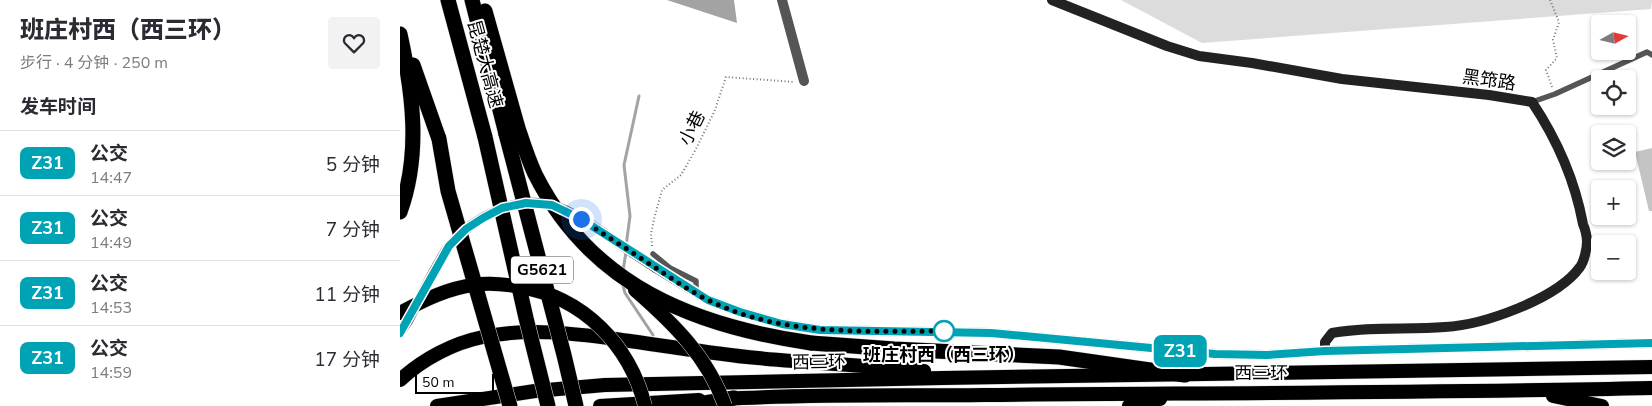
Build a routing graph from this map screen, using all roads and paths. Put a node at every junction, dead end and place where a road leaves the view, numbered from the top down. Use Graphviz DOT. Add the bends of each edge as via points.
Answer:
graph roads {
  1 [pos="448,0"];
  2 [pos="472,0"];
  3 [pos="482,0"];
  4 [pos="782,0"];
  5 [pos="1052,0"];
  6 [pos="1550,0"];
  7 [pos="400,25"];
  8 [pos="400,34"];
  9 [pos="1652,55"];
  10 [pos="804,82"];
  11 [pos="1555,94"];
  12 [pos="1532,102"];
  13 [pos="512,131"];
  14 [pos="400,212"];
  15 [pos="653,254"];
  16 [pos="616,274"];
  17 [pos="696,293"];
  18 [pos="400,313"];
  19 [pos="400,333"];
  20 [pos="1652,343"];
  21 [pos="1325,351"];
  22 [pos="1652,367"];
  23 [pos="1185,375"];
  24 [pos="995,378"];
  25 [pos="400,380"];
  26 [pos="1652,388"];
  27 [pos="1531,391"];
  28 [pos="1185,393"];
  29 [pos="729,402"];
  30 [pos="437,406"];
  31 [pos="510,406"];
  32 [pos="548,406"];
  33 [pos="576,406"];
  34 [pos="600,406"];
  35 [pos="645,406"];
  36 [pos="687,406"];
  37 [pos="1129,406"];
  38 [pos="1602,406"];
  1 -- 32 [label="highway, 昆楚大高速 / G5621, bridge" via="485,137"];
  2 -- 13 [label="highway, G5621"];
  3 -- 13 [label="highway"];
  4 -- 10 [label="street"];
  5 -- 12 [label="main road, 黑筇路" via="1199,56 1342,79"];
  6 -- 11 [label="path" via="1559,22 1553,40 1557,58 1546,70"];
  7 -- 31 [label="highway, bridge" via="439,139 448,191"];
  8 -- 14 [label="highway" via="412,104 413,140 410,175"];
  9 -- 11 [label="lane" via="1647,52"];
  10 -- 15 [label="path, 小巷" via="726,77 715,110 696,149 681,175 662,190 651,234"];
  11 -- 12 [label="lane"];
  12 -- 21 [label="main road, 黑筇路" via="1562,159 1581,212 1587,242 1582,266 1563,284 1520,308 1484,321 1446,327 1354,329 1332,333 1325,342"];
  13 -- 16 [label="highway, bridge" via="552,203 579,237"];
  13 -- 33 [label="highway, G5621, bridge"];
  15 -- 17 [label="lane" via="670,268 696,281"];
  16 -- 23 [label="highway, bridge" via="673,306 712,322 779,338 894,350 1059,357"];
  16 -- 29 [label="highway, bridge" via="662,313 693,347"];
  17 -- 19 [label="main road, bridge" via="581,219 552,205 526,203 502,208 483,218 449,246"];
  17 -- 21 [label="main road" via="740,312 820,330 991,333 1215,354"];
  18 -- 35 [label="highway, bridge" via="432,297 476,284 532,288 559,298 581,310 615,342 636,378"];
  20 -- 21 [label="main road"];
  22 -- 23 [label="highway, 西三环"];
  23 -- 24 [label="highway, 西三环"];
  24 -- 25 [label="highway" via="747,357 581,334 512,333 483,337 440,352"];
  24 -- 30 [label="highway, 西三环" via="605,385 535,391"];
  26 -- 27 [label="highway, 西三环"];
  27 -- 28 [label="highway, 西三环"];
  27 -- 38 [label="highway"];
  28 -- 29 [label="highway, 西三环"];
  28 -- 37 [label="highway"];
  29 -- 34 [label="highway, 西三环"];
  29 -- 36 [label="highway"];
}
